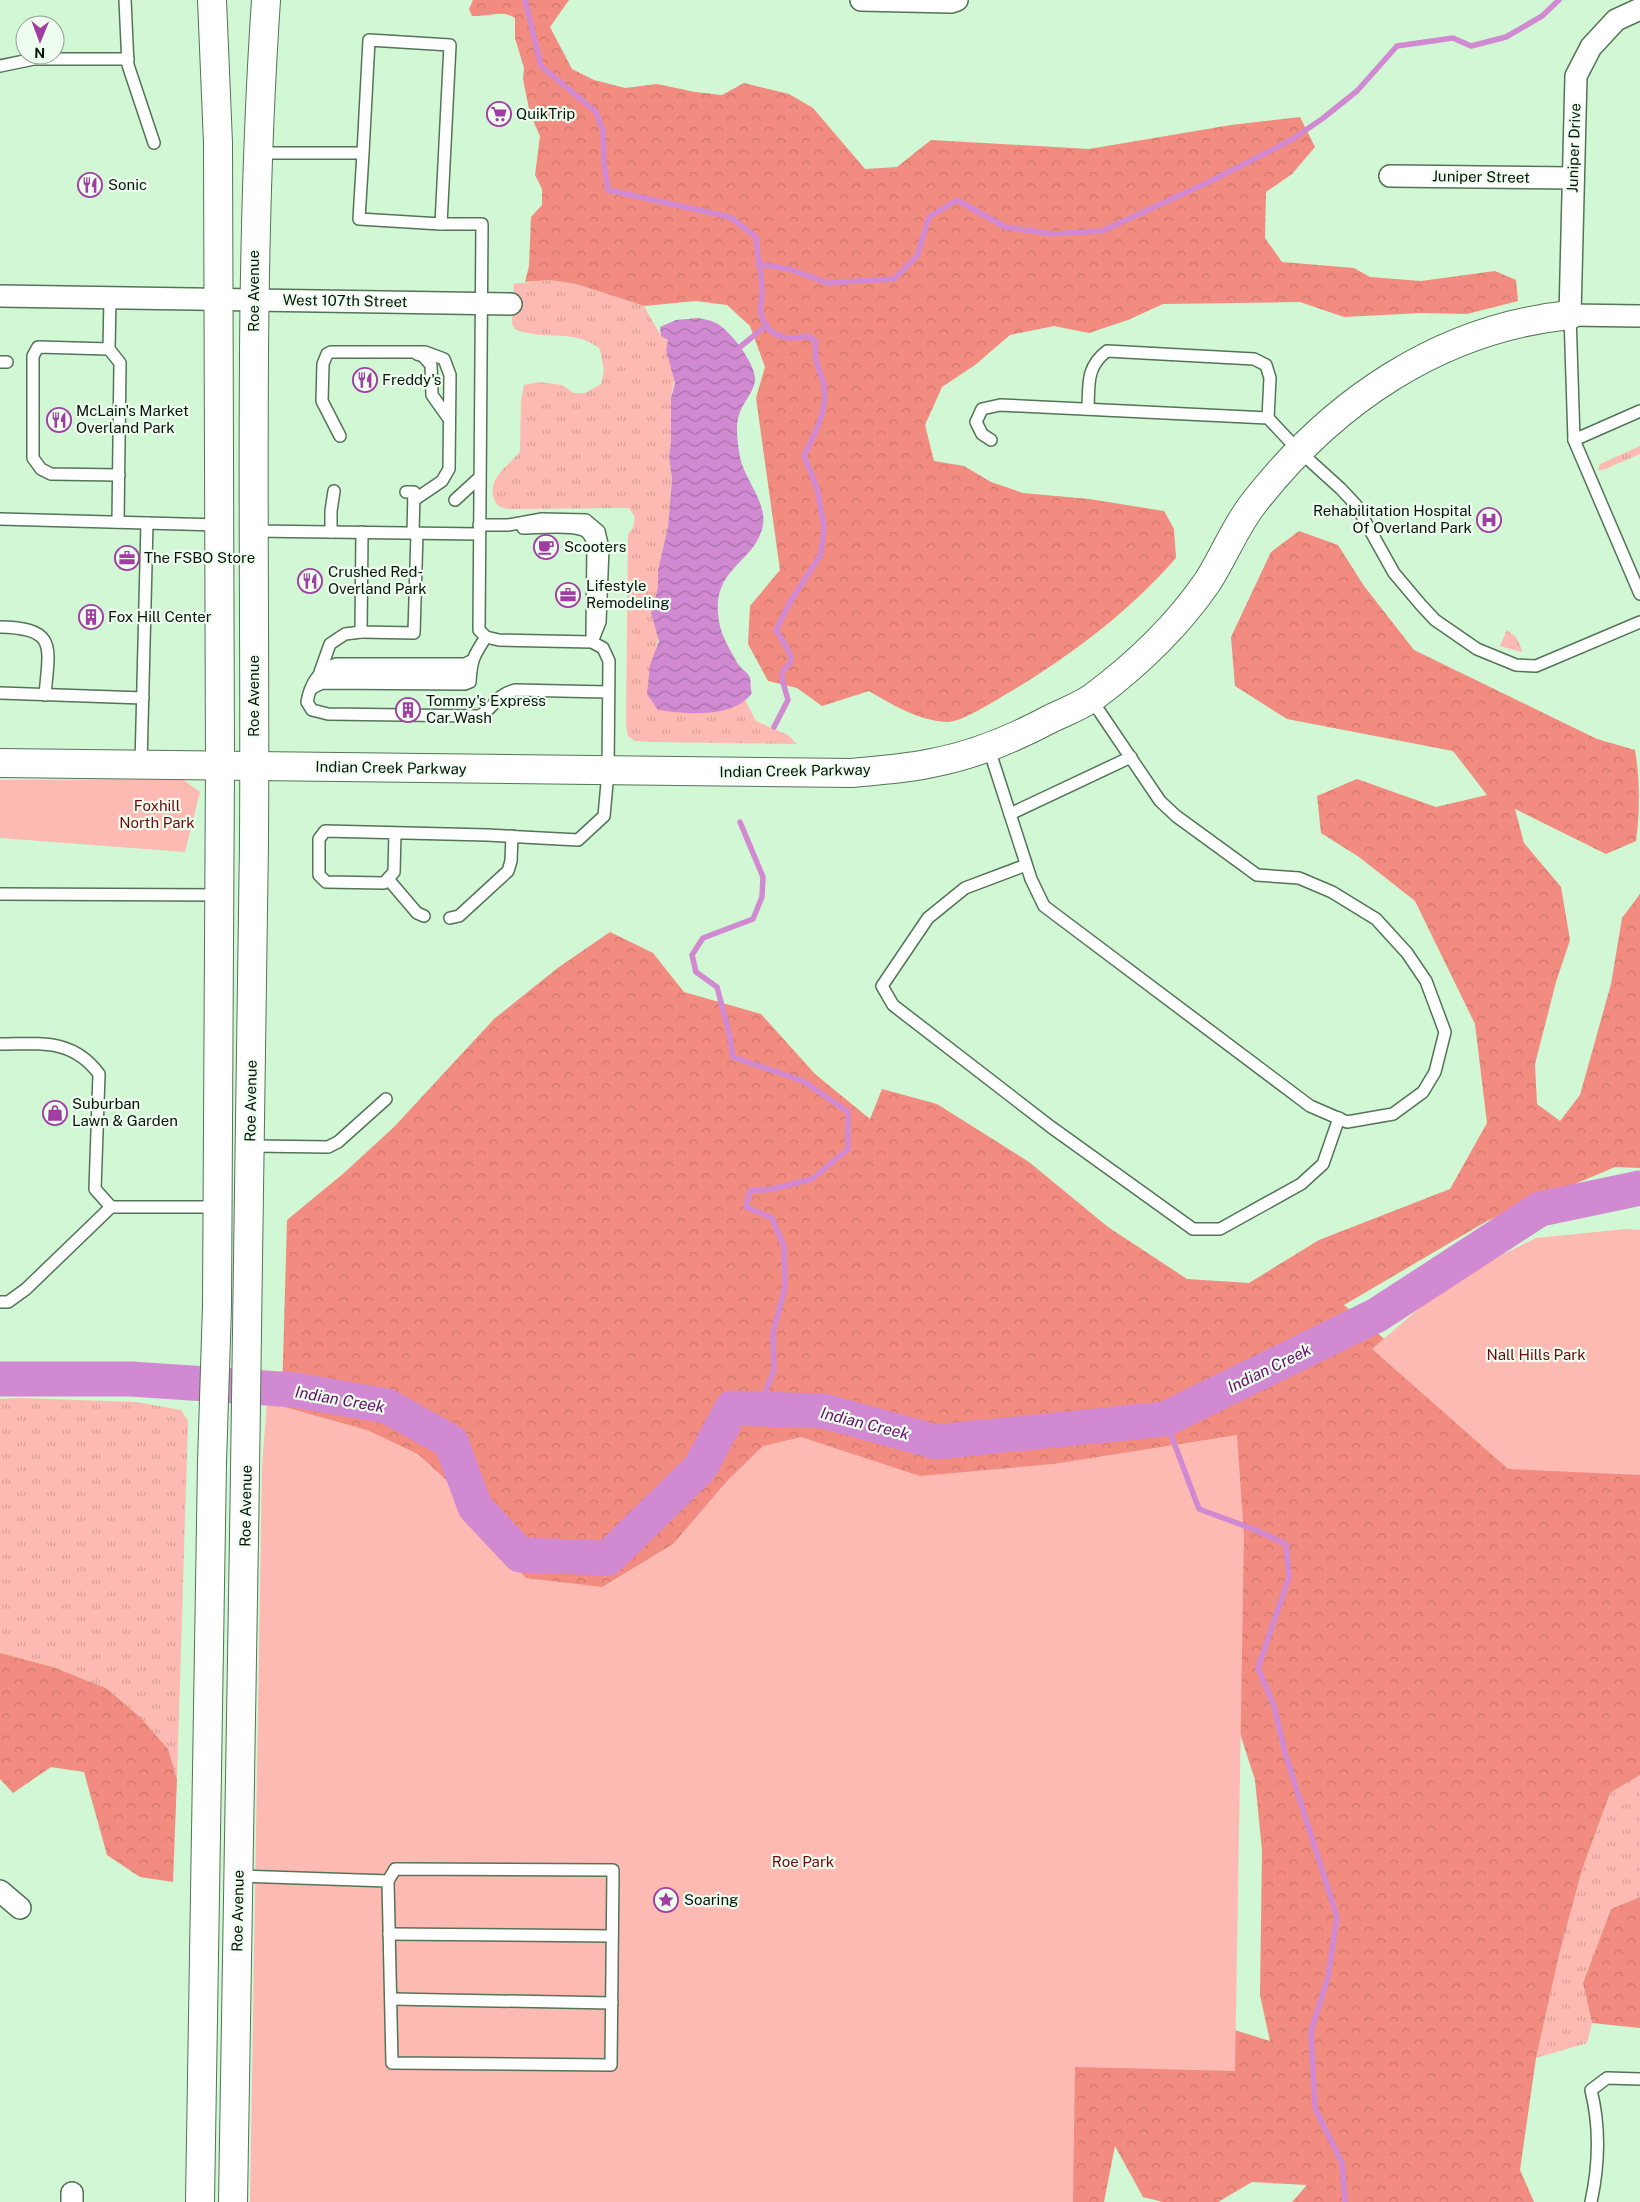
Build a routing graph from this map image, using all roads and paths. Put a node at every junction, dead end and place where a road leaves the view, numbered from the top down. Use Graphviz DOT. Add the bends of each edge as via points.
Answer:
graph roads {
  1 [pos="125,0"];
  2 [pos="212,0"];
  3 [pos="266,0"];
  4 [pos="861,0"];
  5 [pos="957,0"];
  6 [pos="1640,9"];
  7 [pos="128,59"];
  8 [pos="0,66"];
  9 [pos="154,143"];
  10 [pos="257,153"];
  11 [pos="362,153"];
  12 [pos="1390,176"];
  13 [pos="1573,178"];
  14 [pos="441,224"];
  15 [pos="0,296"];
  16 [pos="110,298"];
  17 [pos="217,299"];
  18 [pos="254,299"];
  19 [pos="480,304"];
  20 [pos="511,304"];
  21 [pos="1570,315"];
  22 [pos="1640,316"];
  23 [pos="110,349"];
  24 [pos="411,352"];
  25 [pos="1088,409"];
  26 [pos="1640,411"];
  27 [pos="1268,418"];
  28 [pos="449,421"];
  29 [pos="340,436"];
  30 [pos="991,440"];
  31 [pos="1574,440"];
  32 [pos="1298,450"];
  33 [pos="119,475"];
  34 [pos="479,478"];
  35 [pos="334,491"];
  36 [pos="456,500"];
  37 [pos="0,519"];
  38 [pos="118,522"];
  39 [pos="147,523"];
  40 [pos="219,525"];
  41 [pos="479,529"];
  42 [pos="255,531"];
  43 [pos="331,532"];
  44 [pos="362,532"];
  45 [pos="415,533"];
  46 [pos="1640,594"];
  47 [pos="1640,622"];
  48 [pos="0,627"];
  49 [pos="361,632"];
  50 [pos="486,637"];
  51 [pos="592,642"];
  52 [pos="471,666"];
  53 [pos="316,679"];
  54 [pos="608,692"];
  55 [pos="0,693"];
  56 [pos="45,694"];
  57 [pos="143,698"];
  58 [pos="1091,699"];
  59 [pos="988,746"];
  60 [pos="1131,757"];
  61 [pos="0,763"];
  62 [pos="141,765"];
  63 [pos="220,766"];
  64 [pos="254,766"];
  65 [pos="608,772"];
  66 [pos="1010,814"];
  67 [pos="395,834"];
  68 [pos="512,836"];
  69 [pos="1026,865"];
  70 [pos="388,879"];
  71 [pos="0,894"];
  72 [pos="219,895"];
  73 [pos="424,916"];
  74 [pos="450,918"];
  75 [pos="0,1044"];
  76 [pos="386,1099"];
  77 [pos="1339,1118"];
  78 [pos="251,1146"];
  79 [pos="111,1206"];
  80 [pos="218,1207"];
  81 [pos="4,1302"];
  82 [pos="205,1868"];
  83 [pos="238,1876"];
  84 [pos="388,1881"];
  85 [pos="0,1890"];
  86 [pos="20,1908"];
  87 [pos="389,1934"];
  88 [pos="612,1936"];
  89 [pos="391,1999"];
  90 [pos="612,2003"];
  91 [pos="1640,2079"];
  92 [pos="200,2202"];
  93 [pos="233,2202"];
  94 [pos="1591,2202"];
  1 -- 7 [label="lane"];
  2 -- 17 [label="main road" via="218,143"];
  3 -- 10 [label="main road, Roe Avenue"];
  4 -- 5 [label="street"];
  6 -- 13 [label="street, Juniper Drive" via="1616,20 1591,46 1576,76"];
  7 -- 8 [label="lane" via="34,59"];
  7 -- 9 [label="lane"];
  10 -- 11 [label="lane"];
  10 -- 18 [label="main road, Roe Avenue"];
  11 -- 14 [label="lane" via="359,219"];
  11 -- 14 [label="lane" via="369,40 450,46"];
  12 -- 13 [label="street, Juniper Street"];
  13 -- 21 [label="street, Juniper Drive"];
  14 -- 19 [label="lane" via="482,224"];
  15 -- 16 [label="street, West 107th Street"];
  16 -- 17 [label="street, West 107th Street"];
  16 -- 23 [label="lane"];
  17 -- 18 [label="street, West 107th Street"];
  17 -- 40 [label="main road"];
  18 -- 19 [label="street, West 107th Street"];
  18 -- 42 [label="main road, Roe Avenue"];
  19 -- 20 [label="street, West 107th Street"];
  19 -- 34 [label="lane"];
  21 -- 22 [label="street"];
  21 -- 31 [label="lane"];
  21 -- 32 [label="main road, Indian Creek Parkway" via="1542,318 1477,335 1406,366 1340,411"];
  23 -- 33 [label="lane" via="120,364"];
  23 -- 33 [label="lane" via="38,347 33,356 33,458 41,469 51,474"];
  24 -- 28 [label="lane" via="423,356 431,365 432,395"];
  24 -- 28 [label="lane" via="425,352 444,359 450,375"];
  24 -- 29 [label="lane" via="327,354 323,364 322,401"];
  25 -- 27 [label="lane"];
  25 -- 27 [label="lane" via="1090,376 1095,360 1107,351 1254,359 1266,365 1270,378"];
  25 -- 30 [label="lane" via="1000,405 982,409 976,422 982,434"];
  26 -- 31 [label="lane"];
  27 -- 32 [label="lane"];
  28 -- 45 [label="lane" via="448,473 442,481 410,496"];
  31 -- 46 [label="lane"];
  32 -- 47 [label="lane" via="1356,505 1394,573 1421,605 1435,620 1477,649 1516,665 1536,666"];
  32 -- 58 [label="main road, Indian Creek Parkway" via="1252,505 1207,581 1159,640"];
  33 -- 38 [label="lane"];
  34 -- 36 [label="lane"];
  34 -- 41 [label="lane"];
  35 -- 43 [label="lane"];
  37 -- 38 [label="lane"];
  38 -- 39 [label="lane"];
  39 -- 40 [label="lane"];
  39 -- 57 [label="lane"];
  40 -- 63 [label="main road"];
  41 -- 45 [label="lane"];
  41 -- 50 [label="lane" via="479,630"];
  41 -- 51 [label="lane" via="507,525 585,531 593,544"];
  42 -- 43 [label="lane"];
  42 -- 64 [label="main road, Roe Avenue"];
  43 -- 44 [label="lane"];
  44 -- 45 [label="lane"];
  44 -- 49 [label="lane"];
  45 -- 49 [label="lane" via="414,633"];
  48 -- 56 [label="lane" via="24,627 42,637 49,654"];
  49 -- 53 [label="lane" via="345,634 330,644"];
  50 -- 51 [label="lane"];
  50 -- 52 [label="lane"];
  51 -- 54 [label="lane" via="603,648 609,661"];
  52 -- 53 [label="lane" via="336,664"];
  52 -- 53 [label="lane" via="470,682 465,684 322,683"];
  53 -- 54 [label="lane" via="308,706 319,713 338,714 479,716 488,712 504,693 515,690"];
  54 -- 65 [label="lane"];
  55 -- 56 [label="lane"];
  56 -- 57 [label="lane"];
  57 -- 62 [label="lane"];
  58 -- 59 [label="main road, Indian Creek Parkway" via="1012,739"];
  58 -- 60 [label="lane"];
  59 -- 65 [label="main road, Indian Creek Parkway" via="932,763 852,773"];
  59 -- 66 [label="lane"];
  60 -- 66 [label="lane"];
  60 -- 77 [label="lane" via="1160,802 1176,816 1257,875 1299,878 1332,892 1376,919 1407,953 1426,981 1445,1032 1434,1072 1423,1092 1393,1114 1347,1122"];
  61 -- 62 [label="main road, Indian Creek Parkway"];
  62 -- 63 [label="main road, Indian Creek Parkway"];
  63 -- 64 [label="main road, Indian Creek Parkway"];
  63 -- 72 [label="main road"];
  64 -- 65 [label="main road, Indian Creek Parkway"];
  64 -- 78 [label="main road, Roe Avenue"];
  65 -- 68 [label="lane" via="604,816 578,840"];
  66 -- 69 [label="lane"];
  67 -- 68 [label="lane"];
  67 -- 70 [label="lane" via="394,872"];
  67 -- 70 [label="lane" via="325,831 319,839 319,875 326,882 384,883"];
  68 -- 74 [label="lane" via="508,871 459,916"];
  69 -- 77 [label="lane" via="1044,906 1310,1106"];
  69 -- 77 [label="lane" via="965,888 928,918 882,986 893,1005 1050,1127 1193,1229 1220,1229 1301,1184 1323,1164"];
  70 -- 73 [label="lane" via="417,913"];
  71 -- 72 [label="lane"];
  72 -- 80 [label="main road"];
  75 -- 79 [label="lane" via="54,1044 74,1051 99,1074 95,1189"];
  76 -- 78 [label="lane" via="338,1142 328,1147"];
  78 -- 83 [label="main road, Roe Avenue"];
  79 -- 80 [label="lane"];
  79 -- 81 [label="lane" via="26,1289"];
  80 -- 82 [label="main road"];
  82 -- 83 [label="main road"];
  82 -- 92 [label="main road"];
  83 -- 84 [label="lane"];
  83 -- 93 [label="main road, Roe Avenue"];
  84 -- 87 [label="lane"];
  84 -- 88 [label="lane" via="395,1869 613,1870"];
  85 -- 86 [label="street"];
  87 -- 88 [label="lane"];
  87 -- 89 [label="lane"];
  88 -- 90 [label="lane"];
  89 -- 90 [label="lane"];
  89 -- 90 [label="lane" via="392,2063 612,2065"];
  91 -- 94 [label="lane" via="1607,2078 1591,2090 1597,2114 1596,2178"];
}
